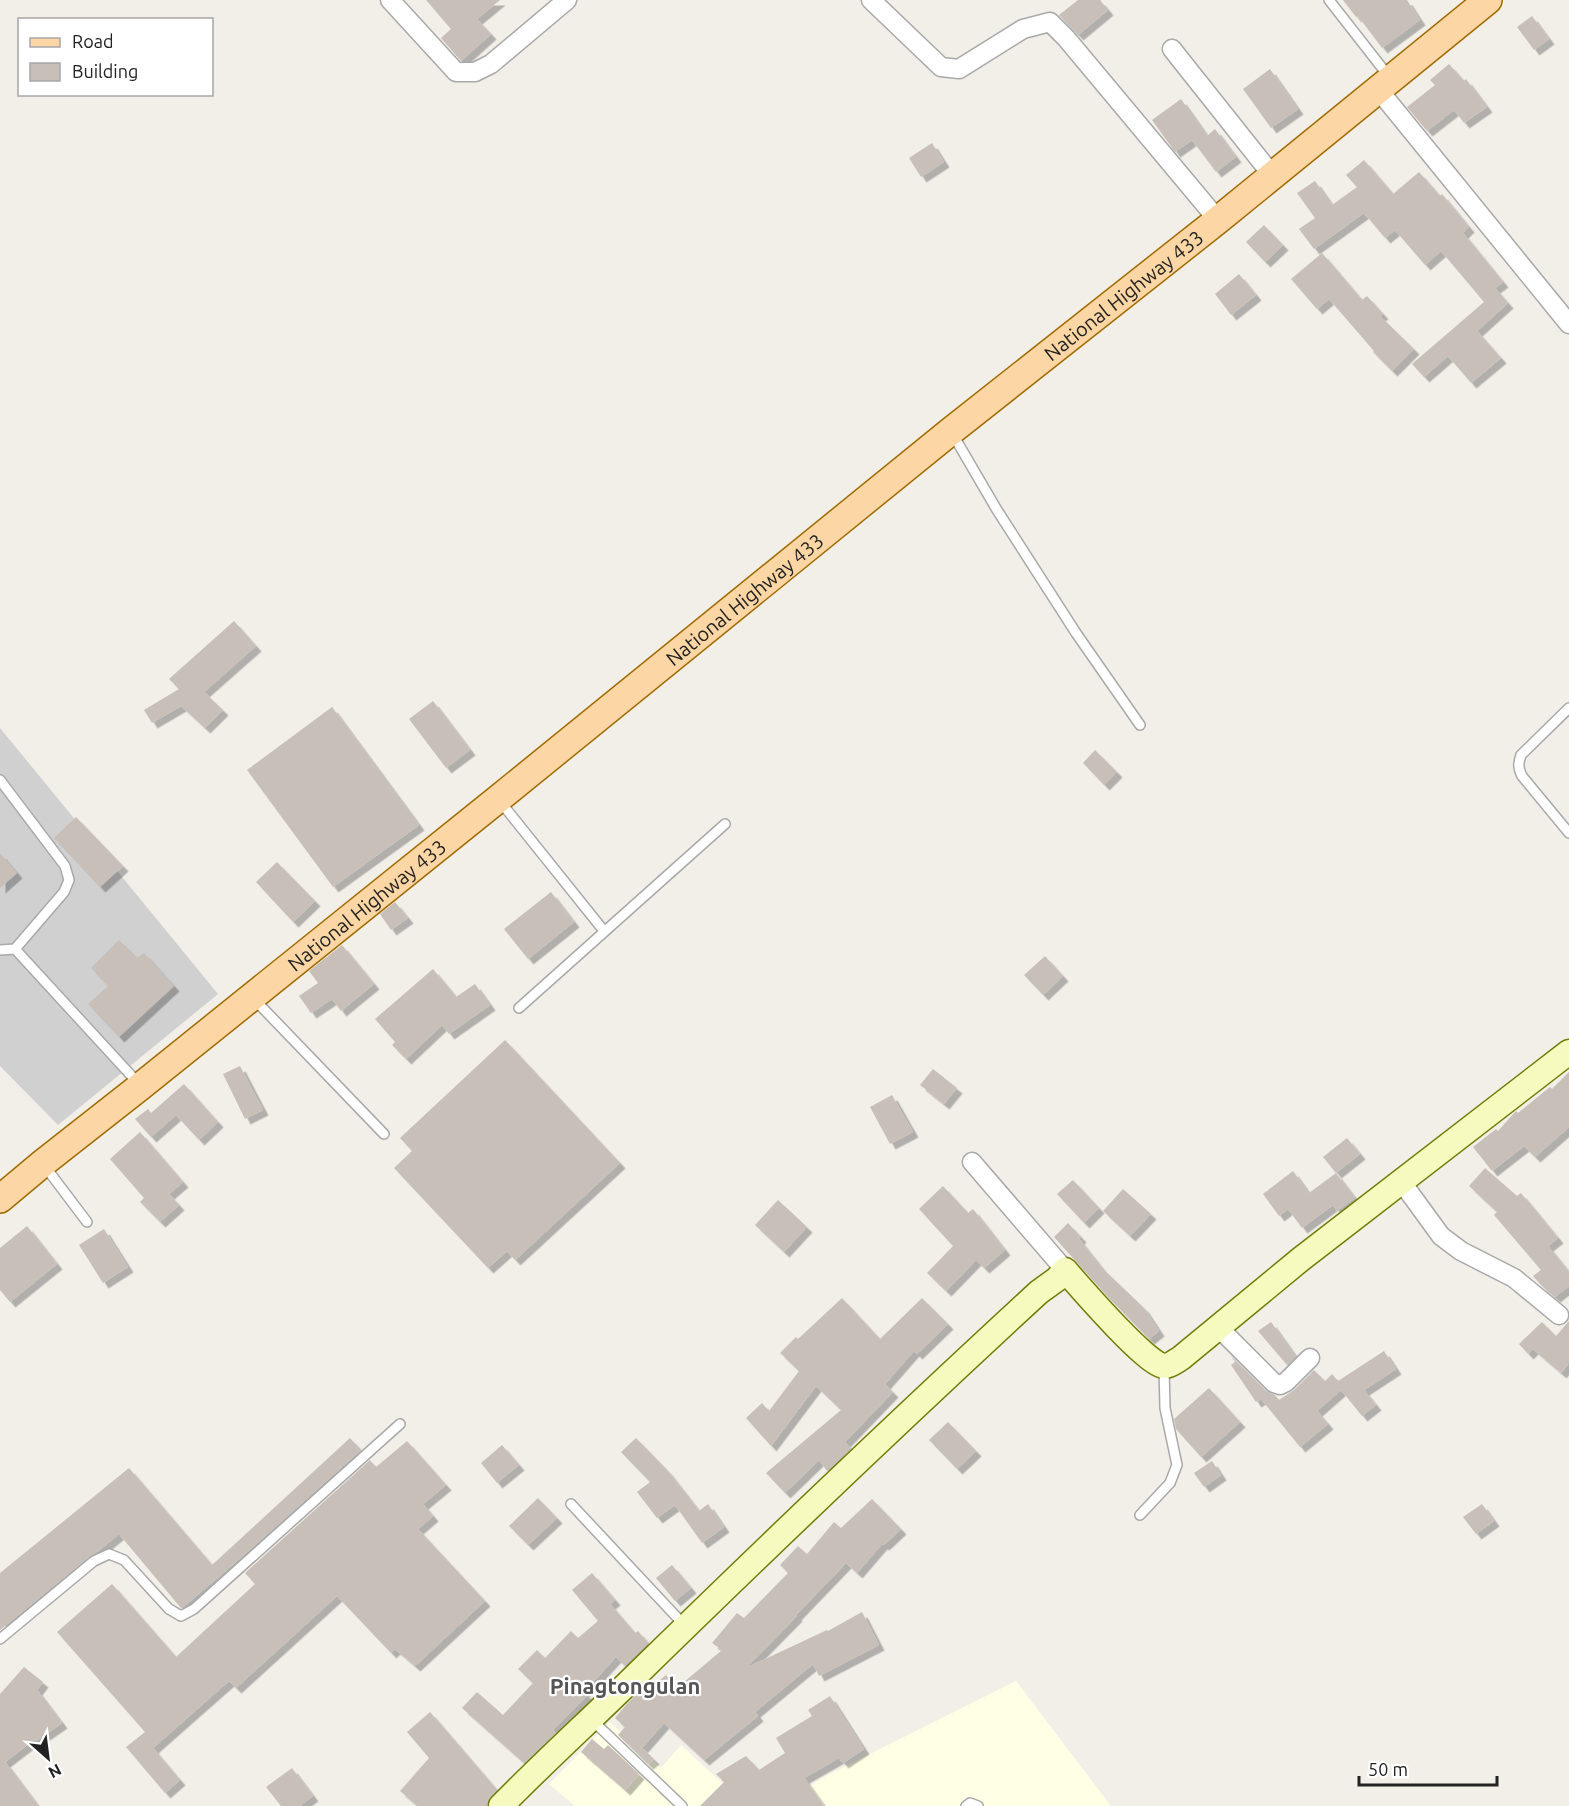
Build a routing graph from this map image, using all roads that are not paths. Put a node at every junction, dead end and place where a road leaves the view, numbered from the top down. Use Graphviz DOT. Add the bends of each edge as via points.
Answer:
graph roads {
  1 [pos="390,0"];
  2 [pos="567,0"];
  3 [pos="871,0"];
  4 [pos="1329,0"];
  5 [pos="1488,0"];
  6 [pos="1172,50"];
  7 [pos="1383,83"];
  8 [pos="1272,175"];
  9 [pos="1218,219"];
  10 [pos="1569,324"];
  11 [pos="951,431"];
  12 [pos="1569,708"];
  13 [pos="1140,725"];
  14 [pos="0,780"];
  15 [pos="498,799"];
  16 [pos="725,824"];
  17 [pos="1569,834"];
  18 [pos="604,931"];
  19 [pos="15,949"];
  20 [pos="0,950"];
  21 [pos="252,996"];
  22 [pos="519,1008"];
  23 [pos="1569,1052"];
  24 [pos="141,1086"];
  25 [pos="384,1134"];
  26 [pos="972,1162"];
  27 [pos="43,1163"];
  28 [pos="1401,1181"];
  29 [pos="0,1199"];
  30 [pos="87,1222"];
  31 [pos="1065,1270"];
  32 [pos="1559,1315"];
  33 [pos="1219,1328"];
  34 [pos="1310,1358"];
  35 [pos="1164,1366"];
  36 [pos="400,1424"];
  37 [pos="572,1504"];
  38 [pos="1140,1515"];
  39 [pos="686,1627"];
  40 [pos="0,1639"];
  41 [pos="591,1719"];
  42 [pos="501,1806"];
  43 [pos="682,1806"];
  44 [pos="966,1806"];
  45 [pos="978,1806"];
  1 -- 2 [label="street" via="456,72 465,73 491,64"];
  3 -- 9 [label="street" via="941,67 958,69 1023,29 1050,22"];
  4 -- 7 [label="lane"];
  5 -- 7 [label="main road, National Highway 433"];
  6 -- 8 [label="street"];
  7 -- 8 [label="main road, National Highway 433"];
  7 -- 10 [label="street"];
  8 -- 9 [label="main road, National Highway 433"];
  9 -- 11 [label="main road, National Highway 433"];
  11 -- 13 [label="lane" via="1076,633"];
  11 -- 15 [label="main road, National Highway 433"];
  12 -- 17 [label="lane" via="1521,755 1518,763 1522,776"];
  14 -- 19 [label="lane" via="65,866 69,880 64,892"];
  15 -- 18 [label="lane"];
  15 -- 21 [label="main road, National Highway 433"];
  16 -- 18 [label="lane"];
  18 -- 22 [label="lane"];
  19 -- 20 [label="lane"];
  19 -- 24 [label="lane"];
  21 -- 24 [label="main road, National Highway 433"];
  21 -- 25 [label="lane"];
  23 -- 28 [label="street"];
  24 -- 27 [label="main road, National Highway 433"];
  26 -- 31 [label="street"];
  27 -- 29 [label="main road, National Highway 433"];
  27 -- 30 [label="lane"];
  28 -- 32 [label="street" via="1441,1236 1461,1251 1514,1278"];
  28 -- 33 [label="street"];
  31 -- 35 [label="street" via="1134,1344"];
  31 -- 39 [label="street" via="897,1422"];
  33 -- 34 [label="street" via="1280,1385"];
  33 -- 35 [label="street" via="1181,1358"];
  35 -- 38 [label="lane" via="1165,1408 1177,1465 1170,1484"];
  36 -- 40 [label="lane" via="194,1609 181,1616 169,1609 124,1560 109,1554 94,1560"];
  37 -- 39 [label="lane"];
  39 -- 41 [label="street"];
  41 -- 42 [label="street"];
  41 -- 43 [label="lane"];
  44 -- 45 [label="lane"];
}
